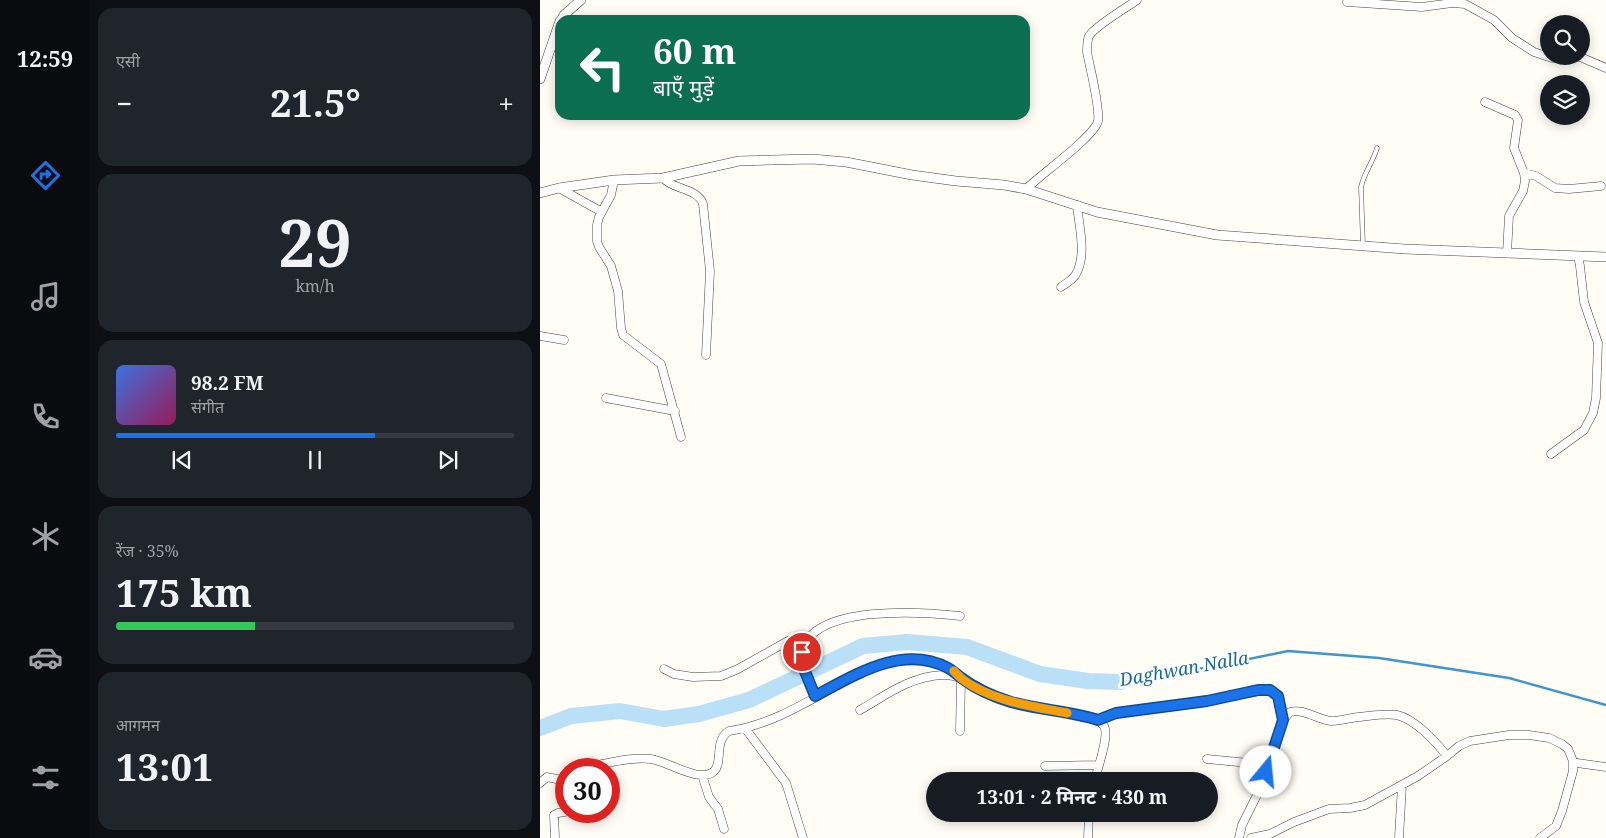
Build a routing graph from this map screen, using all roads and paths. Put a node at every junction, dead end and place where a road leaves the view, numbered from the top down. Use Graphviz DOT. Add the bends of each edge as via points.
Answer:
graph roads {
  1 [pos="581,0"];
  2 [pos="1137,0"];
  3 [pos="1347,2"];
  4 [pos="564,15"];
  5 [pos="555,32"];
  6 [pos="1540,54"];
  7 [pos="543,57"];
  8 [pos="1590,61"];
  9 [pos="1606,68"];
  10 [pos="540,79"];
  11 [pos="1485,102"];
  12 [pos="1377,148"];
  13 [pos="1524,172"];
  14 [pos="663,178"];
  15 [pos="614,180"];
  16 [pos="1602,186"];
  17 [pos="559,188"];
  18 [pos="1026,189"];
  19 [pos="540,193"];
  20 [pos="1077,205"];
  21 [pos="602,212"];
  22 [pos="1363,246"];
  23 [pos="1507,253"];
  24 [pos="1578,256"];
  25 [pos="1606,257"];
  26 [pos="1061,287"];
  27 [pos="540,336"];
  28 [pos="564,340"];
  29 [pos="706,355"];
  30 [pos="606,398"];
  31 [pos="674,411"];
  32 [pos="681,437"];
  33 [pos="1551,454"];
  34 [pos="960,616"];
  35 [pos="809,638"];
  36 [pos="664,669"];
  37 [pos="961,679"];
  38 [pos="815,696"];
  39 [pos="860,710"];
  40 [pos="1098,720"];
  41 [pos="1283,720"];
  42 [pos="745,728"];
  43 [pos="960,731"];
  44 [pos="1273,751"];
  45 [pos="1447,756"];
  46 [pos="1207,759"];
  47 [pos="620,761"];
  48 [pos="1573,761"];
  49 [pos="1098,765"];
  50 [pos="1045,766"];
  51 [pos="1606,767"];
  52 [pos="1097,772"];
  53 [pos="702,775"];
  54 [pos="555,779"];
  55 [pos="540,784"];
  56 [pos="1402,785"];
  57 [pos="555,815"];
  58 [pos="1089,822"];
  59 [pos="724,829"];
  60 [pos="555,838"];
  61 [pos="803,838"];
  62 [pos="1088,838"];
  63 [pos="1239,838"];
  64 [pos="1251,838"];
  65 [pos="1398,838"];
  66 [pos="1540,838"];
  1 -- 4 [label="street"];
  2 -- 18 [label="street" via="1101,25 1090,35 1087,43 1097,108 1096,127"];
  3 -- 6 [label="street" via="1422,7 1465,4 1494,20 1512,38"];
  5 -- 7 [label="street"];
  7 -- 10 [label="street"];
  8 -- 9 [label="street"];
  11 -- 13 [label="street" via="1517,117 1515,153"];
  12 -- 22 [label="lane" via="1361,187"];
  13 -- 16 [label="street" via="1555,188"];
  13 -- 23 [label="street" via="1522,191 1509,216"];
  14 -- 15 [label="street"];
  14 -- 18 [label="street" via="739,161 812,159"];
  14 -- 29 [label="street" via="672,186 697,195 702,201 710,270"];
  15 -- 17 [label="street"];
  15 -- 21 [label="street"];
  17 -- 19 [label="street"];
  17 -- 21 [label="street"];
  18 -- 20 [label="street"];
  20 -- 22 [label="street" via="1097,212 1201,232"];
  20 -- 26 [label="street" via="1080,265 1076,275"];
  21 -- 31 [label="street" via="597,225 597,241 611,266 618,291 623,335 661,364"];
  22 -- 23 [label="street"];
  23 -- 24 [label="street"];
  24 -- 25 [label="street"];
  24 -- 33 [label="street" via="1584,302 1598,343 1596,398 1584,430"];
  27 -- 28 [label="street"];
  30 -- 31 [label="street"];
  31 -- 32 [label="street"];
  34 -- 35 [label="street" via="924,612 865,615 827,626"];
  35 -- 36 [label="street" via="788,641 721,676 693,677"];
  35 -- 38 [label="street" via="802,652 802,664"];
  37 -- 38 [label="street" via="944,666 922,660 903,660 882,663"];
  37 -- 39 [label="street" via="943,675 917,678"];
  37 -- 40 [label="street" via="1012,702"];
  37 -- 43 [label="street"];
  38 -- 42 [label="street" via="774,718"];
  40 -- 41 [label="street" via="1116,713 1265,690 1278,696"];
  40 -- 49 [label="street" via="1106,731"];
  41 -- 44 [label="street"];
  41 -- 45 [label="street" via="1294,711 1333,721 1396,716 1408,720 1426,734"];
  42 -- 53 [label="street" via="726,733 721,740 715,771"];
  42 -- 61 [label="street" via="786,783"];
  44 -- 46 [label="street" via="1249,763"];
  44 -- 63 [label="street"];
  45 -- 48 [label="street" via="1470,741 1529,735 1562,744"];
  45 -- 56 [label="street"];
  47 -- 53 [label="street" via="644,758"];
  48 -- 51 [label="street"];
  48 -- 66 [label="street" via="1573,771 1556,826"];
  49 -- 50 [label="street"];
  49 -- 52 [label="street"];
  53 -- 59 [label="street"];
  54 -- 55 [label="street" via="547,777"];
  56 -- 64 [label="street" via="1365,805 1329,809 1270,834"];
  56 -- 65 [label="street"];
  57 -- 60 [label="street"];
  58 -- 62 [label="street"];
}
